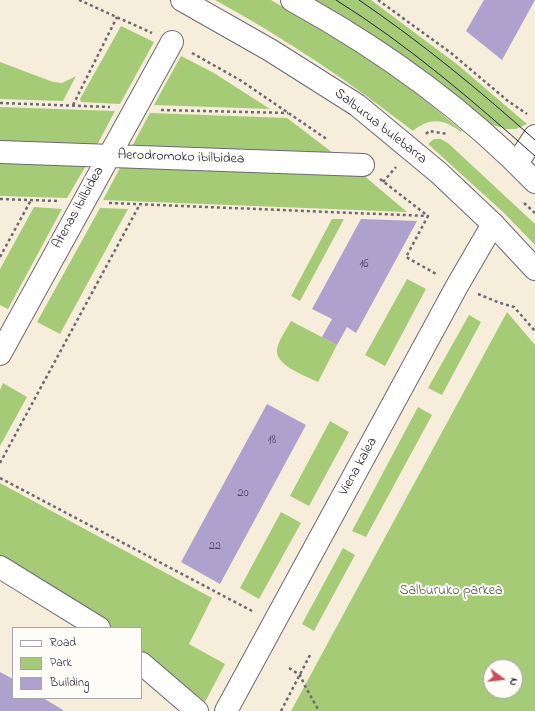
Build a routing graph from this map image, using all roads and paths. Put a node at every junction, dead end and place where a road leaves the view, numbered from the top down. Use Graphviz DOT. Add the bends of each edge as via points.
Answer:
graph roads {
  1 [pos="79,0"];
  2 [pos="182,0"];
  3 [pos="292,0"];
  4 [pos="378,0"];
  5 [pos="117,17"];
  6 [pos="172,42"];
  7 [pos="73,105"];
  8 [pos="289,113"];
  9 [pos="534,127"];
  10 [pos="0,152"];
  11 [pos="108,156"];
  12 [pos="517,163"];
  13 [pos="363,165"];
  14 [pos="535,182"];
  15 [pos="0,199"];
  16 [pos="31,200"];
  17 [pos="82,202"];
  18 [pos="140,204"];
  19 [pos="428,216"];
  20 [pos="493,224"];
  21 [pos="0,257"];
  22 [pos="535,269"];
  23 [pos="0,354"];
  24 [pos="0,463"];
  25 [pos="0,478"];
  26 [pos="0,567"];
  27 [pos="254,612"];
  28 [pos="97,627"];
  29 [pos="310,655"];
  30 [pos="142,664"];
  31 [pos="289,668"];
  32 [pos="300,675"];
  33 [pos="197,711"];
  34 [pos="226,711"];
  35 [pos="280,711"];
  36 [pos="319,711"];
  1 -- 5 [label="path"];
  2 -- 20 [label="street, Salburua bulebarra" via="270,50 357,105 439,173"];
  3 -- 12 [label="street" via="394,63 464,116"];
  4 -- 9 [label="path" via="451,53 508,101"];
  5 -- 6 [label="path"];
  5 -- 7 [label="path"];
  6 -- 8 [label="path" via="240,80"];
  6 -- 11 [label="street, Atenas ibilbidea"];
  9 -- 12 [label="street"];
  10 -- 11 [label="street, Aerodromoko ibilbidea"];
  11 -- 13 [label="street, Aerodromoko ibilbidea"];
  11 -- 17 [label="street, Atenas ibilbidea"];
  12 -- 14 [label="street"];
  15 -- 16 [label="path"];
  16 -- 17 [label="path"];
  16 -- 21 [label="path"];
  17 -- 18 [label="path"];
  17 -- 23 [label="street, Atenas ibilbidea"];
  18 -- 19 [label="path"];
  18 -- 24 [label="path"];
  20 -- 22 [label="street, Salburua bulebarra"];
  20 -- 34 [label="street, Viena kalea"];
  25 -- 27 [label="path"];
  26 -- 28 [label="street"];
  29 -- 32 [label="path"];
  30 -- 33 [label="street"];
  31 -- 32 [label="path"];
  32 -- 35 [label="path"];
  32 -- 36 [label="path"];
}
